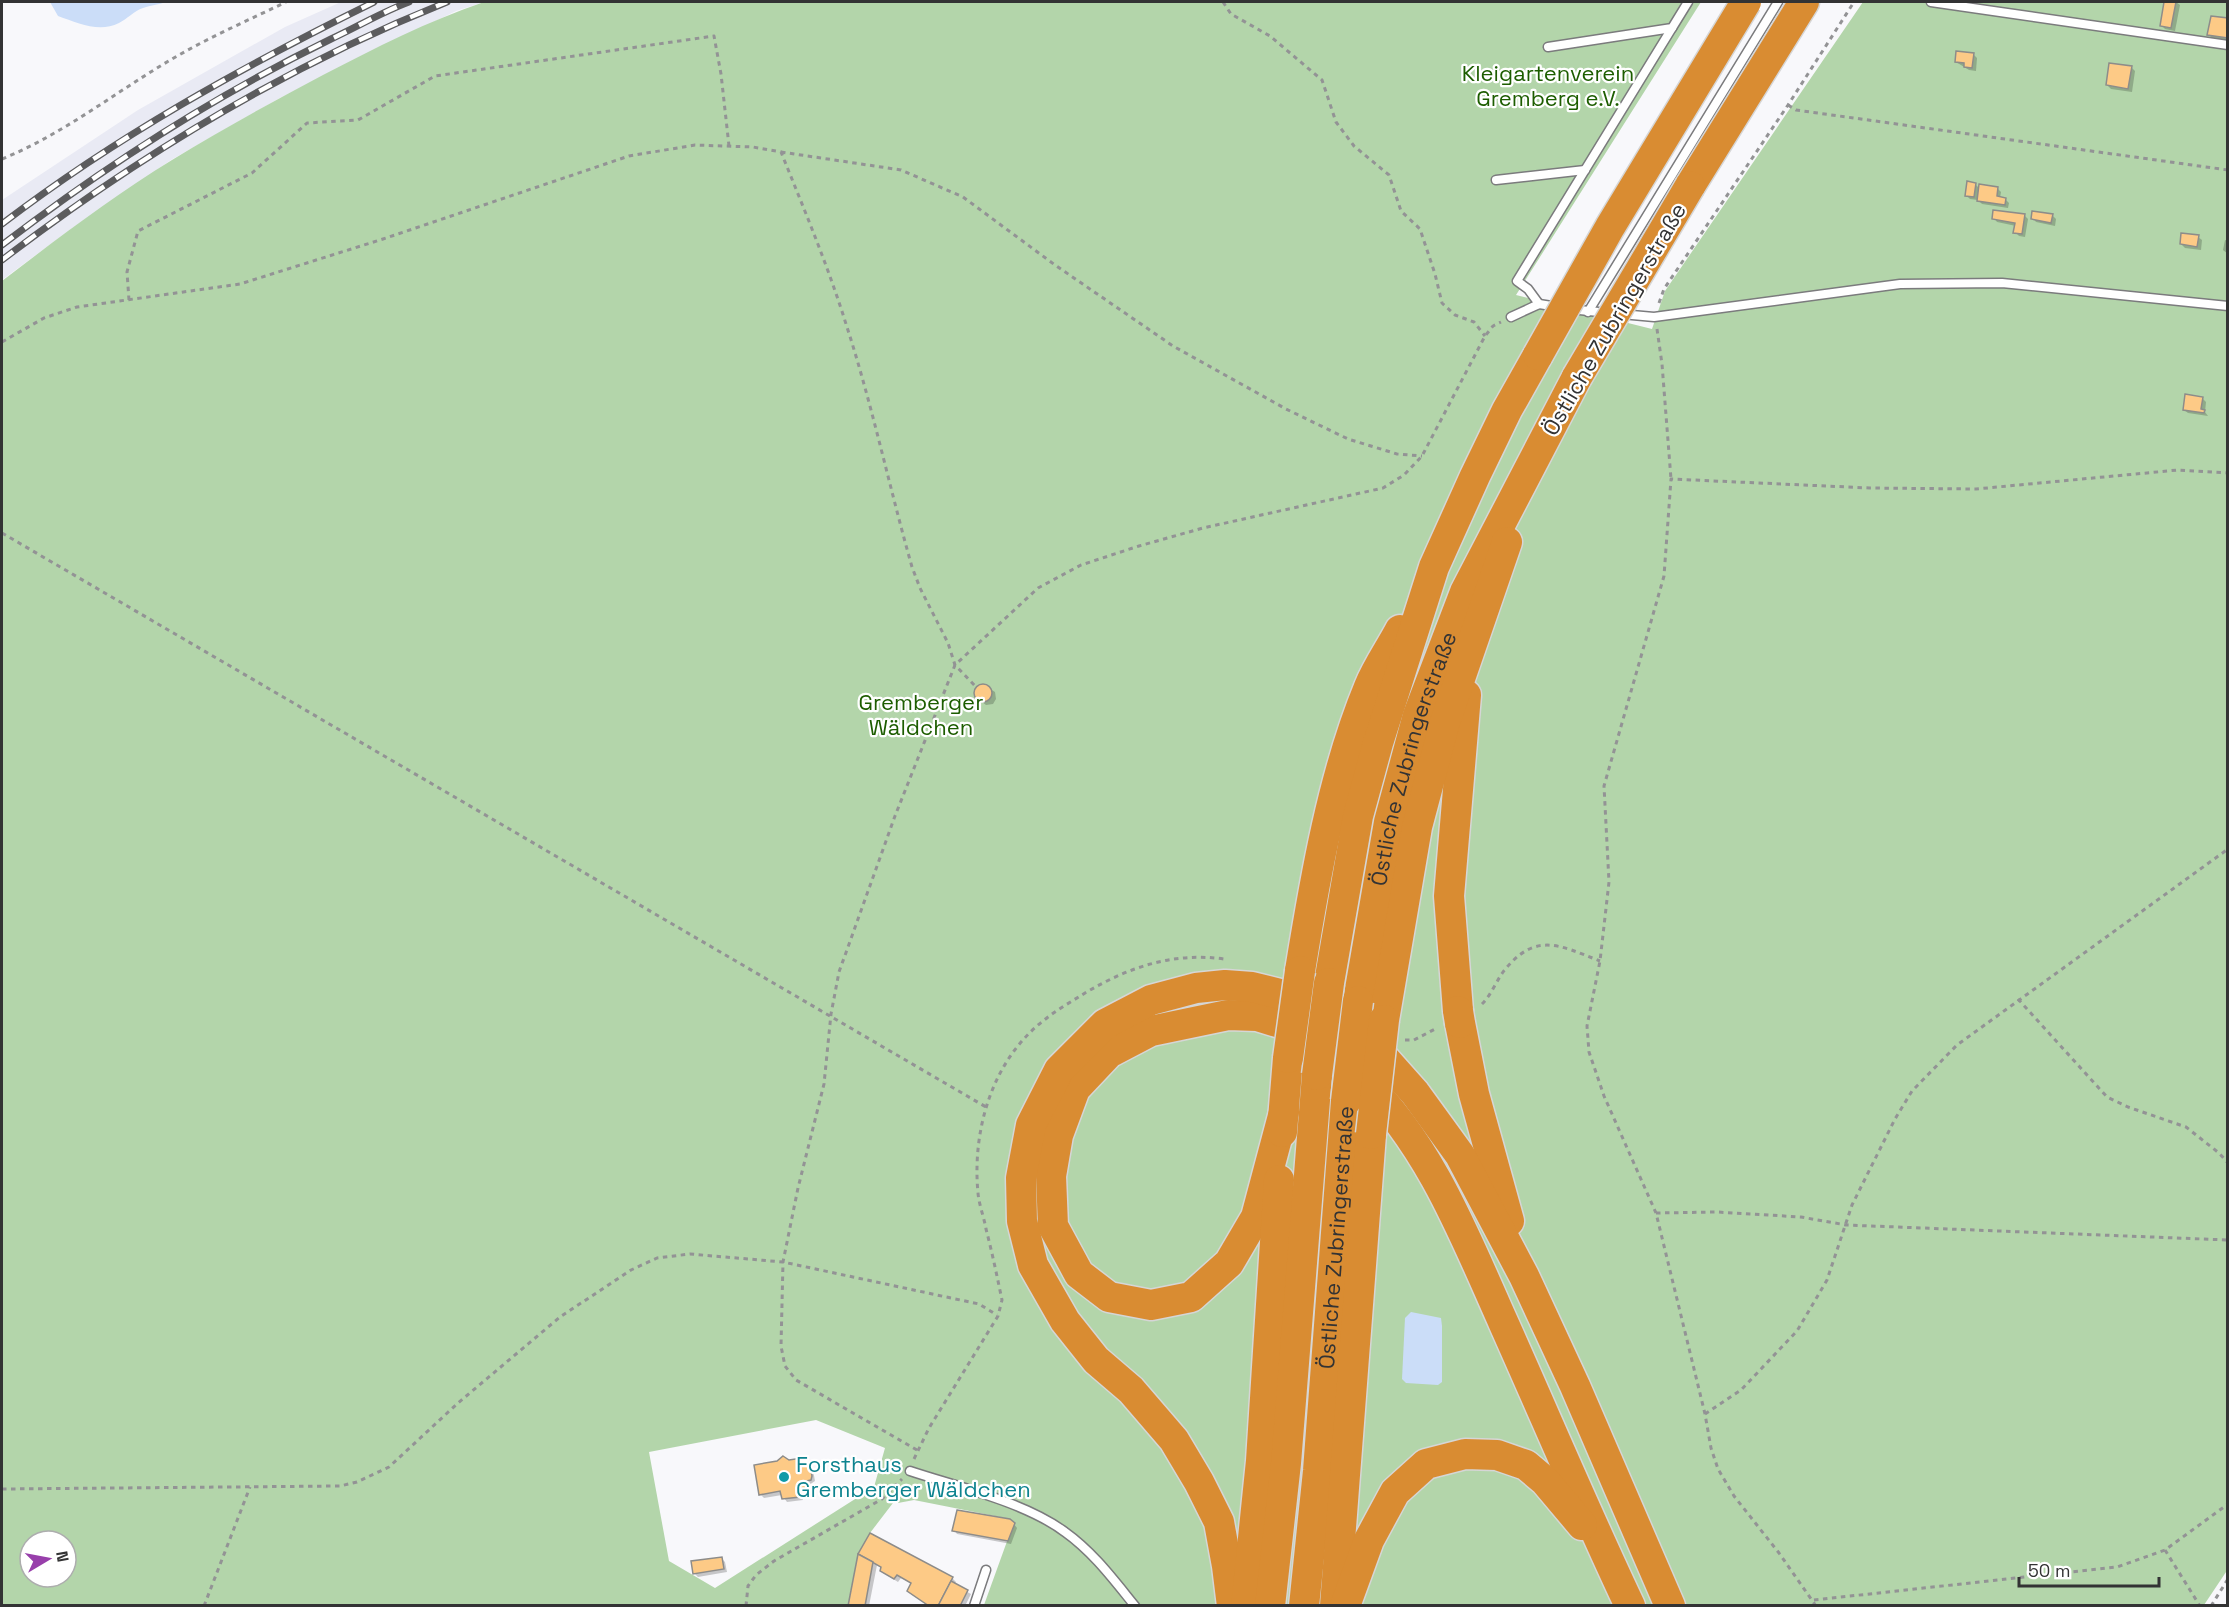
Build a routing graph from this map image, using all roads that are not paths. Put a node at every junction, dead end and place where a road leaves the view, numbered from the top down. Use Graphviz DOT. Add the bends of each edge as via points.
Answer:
graph roads {
  1 [pos="1688,2"];
  2 [pos="1746,2"];
  3 [pos="1778,2"];
  4 [pos="1804,2"];
  5 [pos="1930,2"];
  6 [pos="1672,28"];
  7 [pos="2228,45"];
  8 [pos="1548,47"];
  9 [pos="1585,170"];
  10 [pos="1496,180"];
  11 [pos="1539,304"];
  12 [pos="2228,306"];
  13 [pos="1588,312"];
  14 [pos="1510,317"];
  15 [pos="1537,454"];
  16 [pos="1434,567"];
  17 [pos="1469,653"];
  18 [pos="1284,1112"];
  19 [pos="1524,1276"];
  20 [pos="910,1471"];
  21 [pos="1612,1566"];
  22 [pos="986,1570"];
  23 [pos="1657,1574"];
  24 [pos="974,1605"];
  25 [pos="1135,1605"];
  26 [pos="1232,1605"];
  27 [pos="1246,1605"];
  28 [pos="1270,1605"];
  29 [pos="1304,1605"];
  30 [pos="1335,1605"];
  31 [pos="1345,1605"];
  32 [pos="1630,1605"];
  33 [pos="1670,1605"];
  34 [pos="1679,1605"];
  1 -- 6 [label="lane"];
  2 -- 16 [label="highway, Östliche Zubringerstraße, bridge" via="1610,227 1507,410"];
  3 -- 13 [label="lane"];
  4 -- 15 [label="highway, Östliche Zubringerstraße, bridge" via="1577,377"];
  5 -- 7 [label="lane"];
  6 -- 8 [label="lane"];
  6 -- 9 [label="lane"];
  9 -- 10 [label="lane"];
  9 -- 11 [label="lane" via="1517,281"];
  11 -- 13 [label="lane"];
  11 -- 14 [label="lane"];
  12 -- 13 [label="lane" via="2002,283 1900,284 1654,317"];
  15 -- 17 [label="highway"];
  15 -- 29 [label="highway, Östliche Zubringerstraße, bridge" via="1465,592 1418,715 1389,822 1358,1001 1346,1101"];
  16 -- 18 [label="highway, bridge" via="1370,686 1350,742 1316,876 1288,1058"];
  16 -- 28 [label="highway, Östliche Zubringerstraße, bridge" via="1358,816 1329,982 1317,1075 1286,1463"];
  17 -- 19 [label="highway" via="1449,896 1459,1017 1474,1094"];
  17 -- 30 [label="highway, bridge" via="1445,722 1417,827 1384,1020 1371,1134"];
  18 -- 21 [label="highway" via="1256,1217 1229,1263 1191,1297 1151,1305 1109,1297 1079,1274 1053,1226 1051,1176 1058,1135 1076,1089 1110,1053 1151,1031 1228,1015 1257,1016 1300,1029 1382,1099 1445,1193"];
  18 -- 27 [label="highway" via="1261,1461"];
  19 -- 23 [label="highway"];
  19 -- 26 [label="highway" via="1460,1155 1415,1093 1341,1017 1308,1001 1225,984 1151,1000 1105,1024 1059,1070 1031,1125 1021,1178 1022,1221 1033,1265 1065,1321 1096,1360 1131,1390 1174,1440 1199,1482 1219,1522"];
  20 -- 25 [label="lane" via="1021,1508 1064,1531 1099,1562"];
  21 -- 31 [label="highway" via="1559,1496 1526,1465 1497,1455 1465,1454 1426,1464 1395,1492 1369,1540"];
  21 -- 32 [label="highway"];
  22 -- 24 [label="lane"];
  23 -- 33 [label="highway"];
  23 -- 34 [label="highway"];
}
